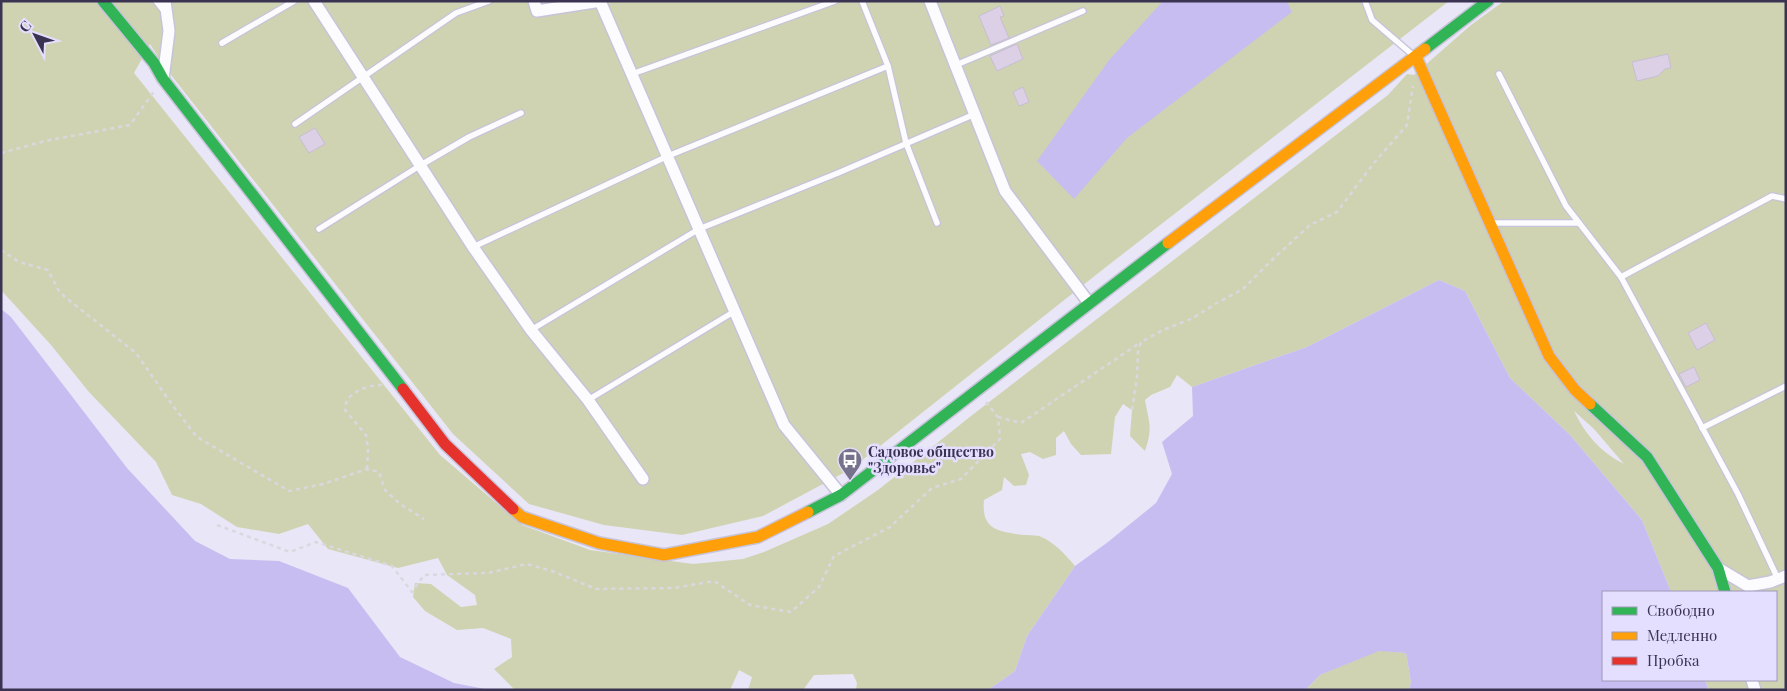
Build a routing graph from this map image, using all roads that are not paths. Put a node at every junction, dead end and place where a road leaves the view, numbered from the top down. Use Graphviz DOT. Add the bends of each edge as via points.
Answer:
graph roads {
  1 [pos="103,1"];
  2 [pos="156,1"];
  3 [pos="165,1"];
  4 [pos="294,1"];
  5 [pos="314,1"];
  6 [pos="489,1"];
  7 [pos="534,1"];
  8 [pos="601,1"];
  9 [pos="835,1"];
  10 [pos="862,1"];
  11 [pos="930,1"];
  12 [pos="1365,1"];
  13 [pos="1488,1"];
  14 [pos="1083,11"];
  15 [pos="166,15"];
  16 [pos="222,43"];
  17 [pos="1416,57"];
  18 [pos="956,65"];
  19 [pos="888,66"];
  20 [pos="632,74"];
  21 [pos="1499,74"];
  22 [pos="363,78"];
  23 [pos="163,79"];
  24 [pos="521,113"];
  25 [pos="975,114"];
  26 [pos="295,124"];
  27 [pos="906,144"];
  28 [pos="668,156"];
  29 [pos="421,164"];
  30 [pos="1786,199"];
  31 [pos="937,223"];
  32 [pos="1490,223"];
  33 [pos="1580,223"];
  34 [pos="319,229"];
  35 [pos="699,229"];
  36 [pos="474,247"];
  37 [pos="1621,277"];
  38 [pos="1089,303"];
  39 [pos="735,311"];
  40 [pos="532,330"];
  41 [pos="1786,386"];
  42 [pos="588,400"];
  43 [pos="1702,428"];
  44 [pos="643,479"];
  45 [pos="841,495"];
  46 [pos="1718,568"];
  47 [pos="1782,578"];
  48 [pos="1725,591"];
  1 -- 23 [label="street" via="154,63"];
  2 -- 15 [label="lane"];
  3 -- 15 [label="street"];
  4 -- 16 [label="lane"];
  5 -- 22 [label="street"];
  6 -- 22 [label="lane" via="456,13"];
  7 -- 8 [label="street" via="537,11"];
  8 -- 20 [label="street"];
  9 -- 20 [label="lane"];
  10 -- 19 [label="lane"];
  11 -- 18 [label="street"];
  12 -- 17 [label="lane" via="1372,20"];
  13 -- 17 [label="street"];
  14 -- 18 [label="lane"];
  15 -- 23 [label="street" via="169,31"];
  17 -- 32 [label="street"];
  17 -- 38 [label="street"];
  18 -- 25 [label="street"];
  19 -- 27 [label="lane"];
  19 -- 28 [label="lane"];
  20 -- 28 [label="street"];
  21 -- 33 [label="lane" via="1566,206"];
  22 -- 26 [label="lane"];
  22 -- 29 [label="street"];
  23 -- 45 [label="street" via="446,444 522,517 599,543 664,555 758,537"];
  24 -- 29 [label="lane"];
  25 -- 27 [label="lane"];
  25 -- 38 [label="street" via="1005,190"];
  27 -- 31 [label="lane"];
  27 -- 35 [label="lane"];
  28 -- 35 [label="street"];
  28 -- 36 [label="lane"];
  29 -- 34 [label="lane"];
  29 -- 36 [label="street"];
  30 -- 37 [label="lane" via="1772,196"];
  32 -- 33 [label="lane"];
  32 -- 46 [label="street" via="1549,356 1575,390 1647,457"];
  33 -- 37 [label="lane"];
  35 -- 39 [label="street"];
  35 -- 40 [label="lane"];
  36 -- 40 [label="street"];
  37 -- 43 [label="lane"];
  38 -- 45 [label="street"];
  39 -- 42 [label="lane"];
  39 -- 45 [label="street" via="784,425"];
  40 -- 42 [label="street"];
  41 -- 43 [label="lane"];
  42 -- 44 [label="street"];
  43 -- 47 [label="lane"];
  46 -- 47 [label="street" via="1748,586"];
  46 -- 48 [label="street"];
}
